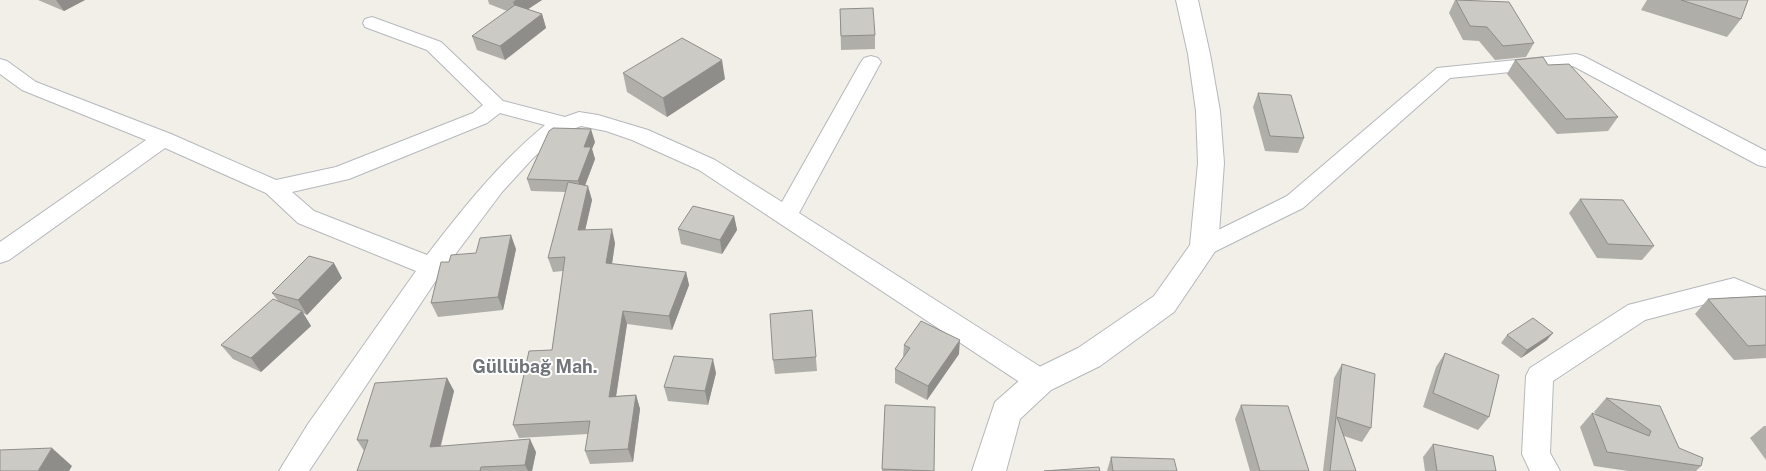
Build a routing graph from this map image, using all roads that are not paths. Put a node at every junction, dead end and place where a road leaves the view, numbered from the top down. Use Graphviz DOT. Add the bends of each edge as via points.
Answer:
graph roads {
  1 [pos="1187,0"];
  2 [pos="372,23"];
  3 [pos="871,62"];
  4 [pos="0,65"];
  5 [pos="496,106"];
  6 [pos="563,123"];
  7 [pos="163,139"];
  8 [pos="1766,160"];
  9 [pos="274,188"];
  10 [pos="786,217"];
  11 [pos="1204,247"];
  12 [pos="0,254"];
  13 [pos="432,267"];
  14 [pos="1766,302"];
  15 [pos="1040,381"];
  16 [pos="294,471"];
  17 [pos="989,471"];
  18 [pos="1544,471"];
  1 -- 11 [label="street" via="1208,111 1211,163"];
  2 -- 5 [label="street" via="434,46"];
  3 -- 10 [label="street"];
  4 -- 7 [label="street" via="29,86"];
  5 -- 6 [label="street"];
  5 -- 9 [label="street" via="480,118 341,174"];
  6 -- 10 [label="street" via="580,119 650,138 707,165"];
  6 -- 13 [label="street" via="539,139 487,194"];
  7 -- 9 [label="street"];
  7 -- 12 [label="street"];
  8 -- 11 [label="street" via="1576,60 1444,72 1295,202"];
  9 -- 13 [label="street" via="306,216"];
  10 -- 15 [label="street"];
  11 -- 15 [label="street" via="1164,304 1089,357"];
  13 -- 16 [label="street"];
  14 -- 18 [label="street" via="1734,287 1637,312 1540,376 1536,454"];
  15 -- 17 [label="street" via="1006,412"];
}
